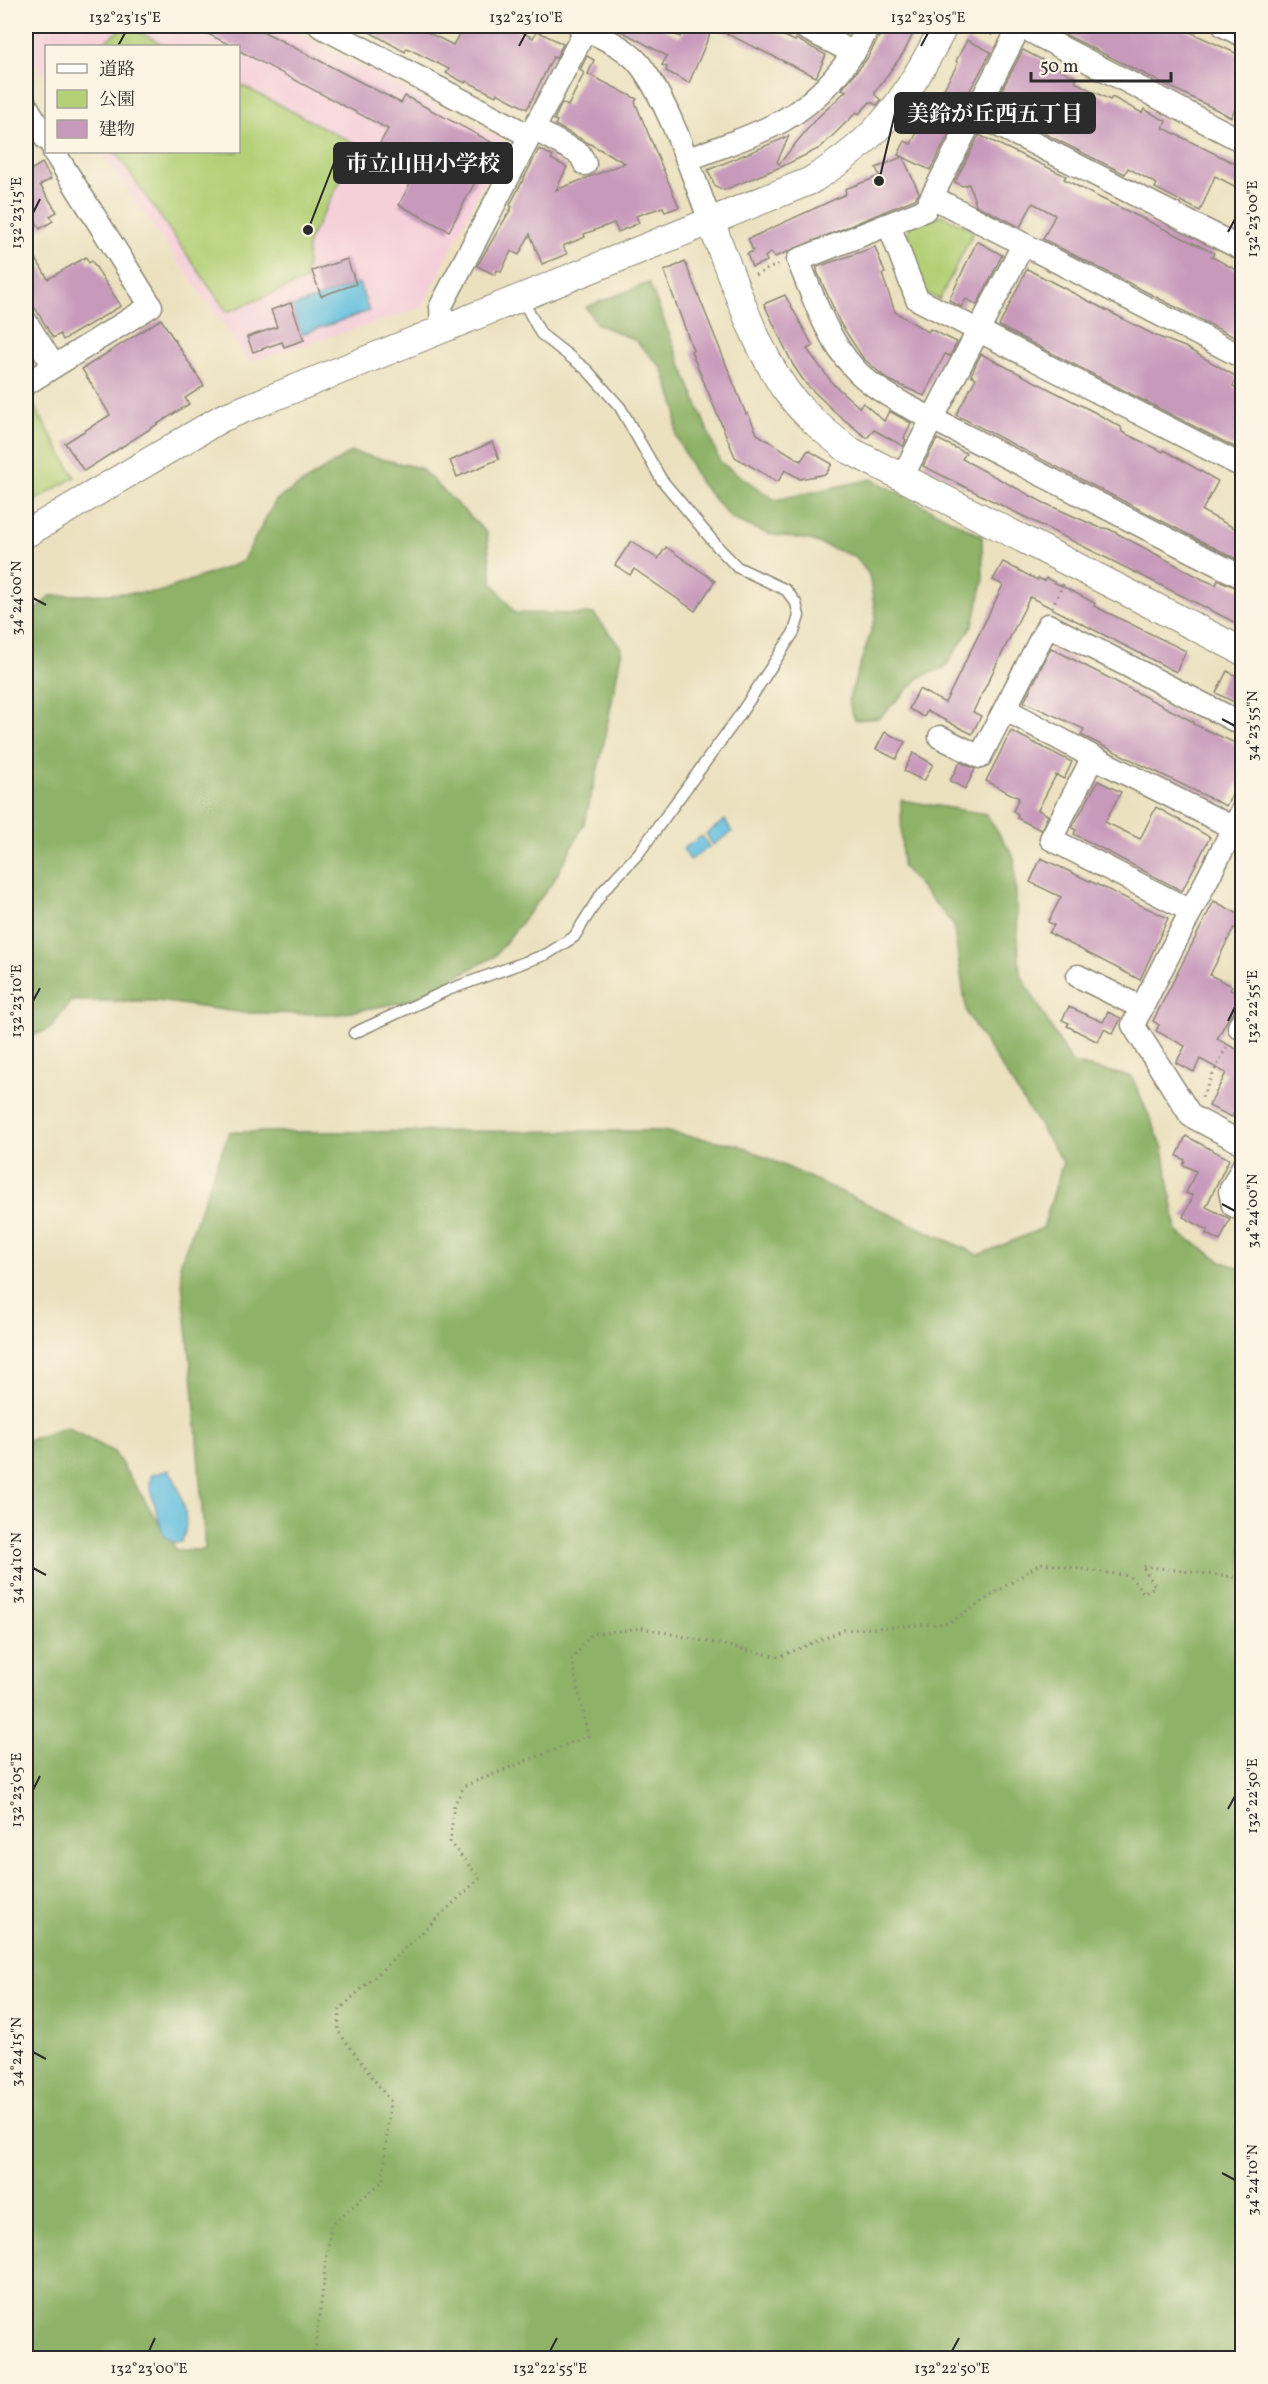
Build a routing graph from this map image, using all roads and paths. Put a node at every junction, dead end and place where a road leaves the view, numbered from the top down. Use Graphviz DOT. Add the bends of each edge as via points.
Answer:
graph roads {
  1 [pos="320,26"];
  2 [pos="801,26"];
  3 [pos="869,26"];
  4 [pos="944,26"];
  5 [pos="1020,26"];
  6 [pos="1224,26"];
  7 [pos="583,27"];
  8 [pos="1242,35"];
  9 [pos="854,53"];
  10 [pos="26,105"];
  11 [pos="976,114"];
  12 [pos="532,132"];
  13 [pos="45,137"];
  14 [pos="1242,141"];
  15 [pos="55,153"];
  16 [pos="687,160"];
  17 [pos="585,164"];
  18 [pos="932,197"];
  19 [pos="711,223"];
  20 [pos="889,225"];
  21 [pos="1023,245"];
  22 [pos="1242,249"];
  23 [pos="798,260"];
  24 [pos="749,277"];
  25 [pos="522,299"];
  26 [pos="26,322"];
  27 [pos="978,330"];
  28 [pos="442,331"];
  29 [pos="1242,357"];
  30 [pos="54,366"];
  31 [pos="26,384"];
  32 [pos="932,419"];
  33 [pos="1242,466"];
  34 [pos="902,477"];
  35 [pos="26,534"];
  36 [pos="1068,576"];
  37 [pos="1242,578"];
  38 [pos="1048,626"];
  39 [pos="1242,651"];
  40 [pos="1005,709"];
  41 [pos="1242,724"];
  42 [pos="940,737"];
  43 [pos="1093,757"];
  44 [pos="1238,819"];
  45 [pos="1191,911"];
  46 [pos="1078,976"];
  47 [pos="1142,1008"];
  48 [pos="1241,1026"];
  49 [pos="354,1033"];
  50 [pos="1191,1116"];
  51 [pos="1242,1143"];
  52 [pos="1242,1168"];
  53 [pos="1242,1210"];
  54 [pos="1242,1578"];
  55 [pos="1242,2348"];
  56 [pos="314,2358"];
  57 [pos="1234,2358"];
  1 -- 12 [label="street"];
  2 -- 9 [label="street"];
  3 -- 9 [label="street"];
  4 -- 19 [label="street" via="901,103 838,164 810,182"];
  5 -- 11 [label="street"];
  5 -- 14 [label="street"];
  6 -- 8 [label="street"];
  7 -- 12 [label="street"];
  7 -- 16 [label="street" via="620,47 640,65"];
  9 -- 16 [label="street" via="820,92 783,121"];
  10 -- 13 [label="street"];
  11 -- 18 [label="street"];
  11 -- 22 [label="street"];
  12 -- 17 [label="street" via="580,154"];
  12 -- 28 [label="street" via="441,306"];
  15 -- 30 [label="street" via="151,306"];
  16 -- 19 [label="street"];
  18 -- 20 [label="street" via="925,210"];
  18 -- 21 [label="street"];
  19 -- 25 [label="street"];
  19 -- 34 [label="street" via="762,350 785,389 810,419 847,449"];
  20 -- 23 [label="street"];
  20 -- 27 [label="street" via="917,299"];
  21 -- 27 [label="street"];
  21 -- 29 [label="street"];
  23 -- 24 [label="path"];
  23 -- 32 [label="street" via="831,336 852,367 874,386"];
  25 -- 28 [label="street"];
  25 -- 49 [label="lane" via="541,334 587,370 620,407 661,479 717,546 737,567 786,590 796,603 799,616 794,632 739,716 638,854 603,891 574,937 547,954 448,990"];
  26 -- 30 [label="street"];
  27 -- 32 [label="street"];
  27 -- 33 [label="street"];
  28 -- 35 [label="street" via="222,418"];
  30 -- 31 [label="street"];
  32 -- 34 [label="street"];
  32 -- 37 [label="street"];
  34 -- 39 [label="street"];
  36 -- 38 [label="path" via="1047,616"];
  38 -- 40 [label="street"];
  38 -- 41 [label="street"];
  40 -- 42 [label="street" via="980,757"];
  40 -- 43 [label="street"];
  43 -- 44 [label="street"];
  43 -- 45 [label="street" via="1051,839"];
  44 -- 45 [label="street"];
  45 -- 47 [label="street"];
  46 -- 47 [label="street"];
  47 -- 50 [label="street" via="1133,1025"];
  48 -- 50 [label="path" via="1231,1037"];
  50 -- 51 [label="street"];
  52 -- 53 [label="street" via="1230,1191 1233,1206"];
  54 -- 56 [label="path" via="1142,1566 1155,1586 1144,1593 1129,1576 1041,1563 949,1623 844,1630 779,1657 643,1628 591,1634 572,1660 588,1736 464,1786 454,1804 450,1843 480,1878 340,2009 338,2031 390,2101 383,2181 331,2225"];
  55 -- 57 [label="path"];
}
